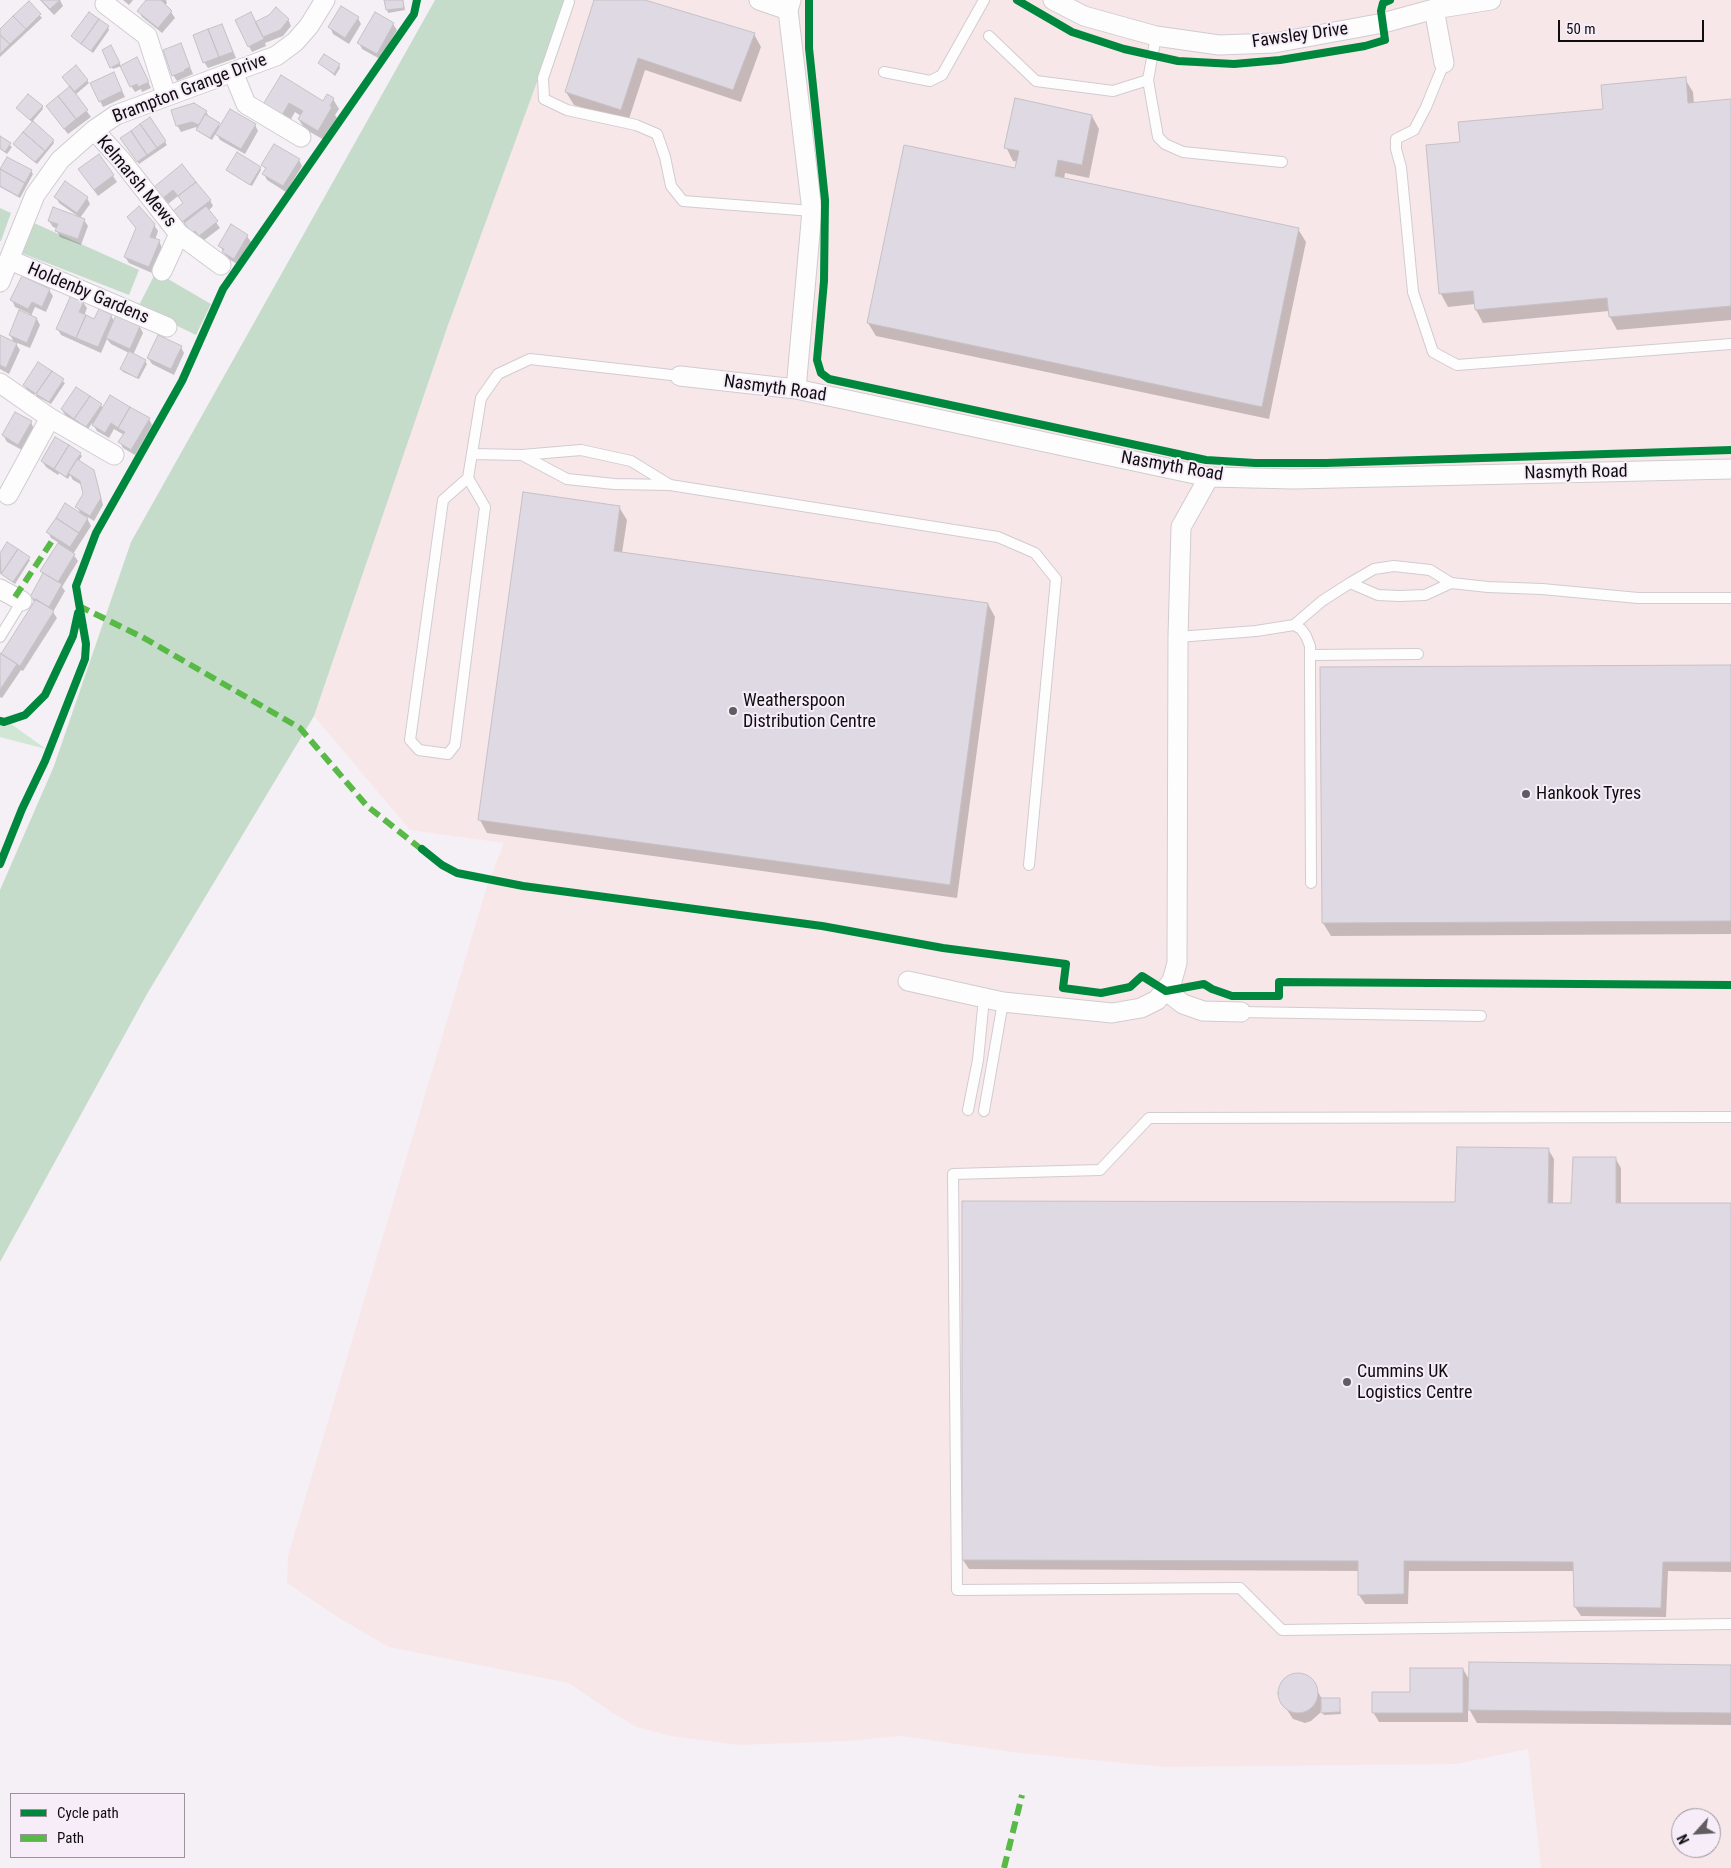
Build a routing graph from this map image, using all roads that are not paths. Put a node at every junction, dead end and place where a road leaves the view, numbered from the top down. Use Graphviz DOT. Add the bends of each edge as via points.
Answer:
graph roads {
  1 [pos="326,0"];
  2 [pos="759,0"];
  3 [pos="984,0"];
  4 [pos="1053,0"];
  5 [pos="1491,0"];
  6 [pos="569,2"];
  7 [pos="105,4"];
  8 [pos="790,5"];
  9 [pos="1434,9"];
  10 [pos="989,36"];
  11 [pos="1156,36"];
  12 [pos="1444,63"];
  13 [pos="233,72"];
  14 [pos="884,72"];
  15 [pos="1148,80"];
  16 [pos="166,95"];
  17 [pos="94,130"];
  18 [pos="301,138"];
  19 [pos="1282,162"];
  20 [pos="812,211"];
  21 [pos="179,234"];
  22 [pos="10,260"];
  23 [pos="221,265"];
  24 [pos="162,271"];
  25 [pos="0,282"];
  26 [pos="167,327"];
  27 [pos="1731,344"];
  28 [pos="680,376"];
  29 [pos="0,383"];
  30 [pos="796,389"];
  31 [pos="50,418"];
  32 [pos="114,454"];
  33 [pos="472,454"];
  34 [pos="522,455"];
  35 [pos="1731,469"];
  36 [pos="1209,477"];
  37 [pos="468,478"];
  38 [pos="670,485"];
  39 [pos="8,494"];
  40 [pos="1350,583"];
  41 [pos="1451,583"];
  42 [pos="0,589"];
  43 [pos="1731,598"];
  44 [pos="22,601"];
  45 [pos="1294,625"];
  46 [pos="0,637"];
  47 [pos="1178,637"];
  48 [pos="1418,654"];
  49 [pos="1310,655"];
  50 [pos="1029,865"];
  51 [pos="1311,883"];
  52 [pos="908,981"];
  53 [pos="1166,992"];
  54 [pos="984,998"];
  55 [pos="1003,1002"];
  56 [pos="1241,1012"];
  57 [pos="1481,1016"];
  58 [pos="968,1110"];
  59 [pos="984,1111"];
  60 [pos="1731,1117"];
  61 [pos="1731,1624"];
  1 -- 13 [label="street, Brampton Grange Drive" via="295,42 276,56"];
  2 -- 8 [label="street"];
  3 -- 14 [label="lane" via="942,75 930,81"];
  4 -- 11 [label="street, Fawsley Drive" via="1084,16"];
  5 -- 9 [label="street, Fawsley Drive"];
  6 -- 20 [label="lane" via="543,78 544,99 567,110 636,125 656,134 671,186 683,201"];
  7 -- 16 [label="street" via="148,36"];
  8 -- 20 [label="street"];
  9 -- 11 [label="street, Fawsley Drive" via="1274,43 1219,45"];
  9 -- 12 [label="street"];
  10 -- 15 [label="lane" via="1036,81 1113,91"];
  11 -- 15 [label="lane"];
  12 -- 27 [label="lane" via="1414,130 1396,138 1413,292 1433,352 1457,365"];
  13 -- 16 [label="street, Brampton Grange Drive"];
  13 -- 18 [label="street" via="246,104"];
  15 -- 19 [label="lane" via="1158,137 1165,144 1183,152"];
  16 -- 17 [label="street, Brampton Grange Drive" via="116,115"];
  17 -- 21 [label="street, Kelmarsh Mews" via="122,160"];
  17 -- 22 [label="street, Brampton Grange Drive" via="60,160 35,195"];
  20 -- 30 [label="street"];
  21 -- 23 [label="street, Kelmarsh Mews"];
  21 -- 24 [label="street, Kelmarsh Mews"];
  22 -- 25 [label="street, Brampton Grange Drive"];
  22 -- 26 [label="street, Holdenby Gardens"];
  28 -- 30 [label="street, Nasmyth Road"];
  28 -- 33 [label="lane" via="530,359 498,374 481,398"];
  29 -- 31 [label="street"];
  30 -- 36 [label="street, Nasmyth Road"];
  31 -- 32 [label="street"];
  31 -- 39 [label="street"];
  33 -- 34 [label="lane"];
  33 -- 37 [label="lane"];
  34 -- 38 [label="lane" via="567,478 614,484"];
  34 -- 38 [label="lane" via="581,450 631,460"];
  35 -- 36 [label="street, Nasmyth Road" via="1294,479"];
  36 -- 47 [label="street" via="1181,527"];
  37 -- 37 [label="lane" via="485,507 455,745 448,754 419,750 410,740 443,500"];
  38 -- 50 [label="lane" via="998,537 1035,553 1056,579"];
  40 -- 41 [label="lane" via="1378,595 1399,596 1425,595"];
  40 -- 41 [label="lane" via="1374,569 1394,566 1430,570"];
  40 -- 45 [label="lane"];
  41 -- 43 [label="lane" via="1638,598"];
  42 -- 44 [label="street"];
  44 -- 46 [label="lane"];
  45 -- 47 [label="lane"];
  45 -- 49 [label="lane" via="1306,636"];
  47 -- 53 [label="street" via="1177,963"];
  48 -- 49 [label="lane"];
  49 -- 51 [label="lane"];
  52 -- 54 [label="street"];
  53 -- 55 [label="street" via="1141,1008 1112,1013"];
  53 -- 56 [label="street" via="1183,1004 1203,1011"];
  54 -- 55 [label="street"];
  54 -- 58 [label="lane" via="978,1060"];
  55 -- 59 [label="lane"];
  56 -- 57 [label="lane"];
  60 -- 61 [label="lane" via="1149,1118 1100,1170 953,1174 957,1590 1240,1588 1282,1630"];
}
